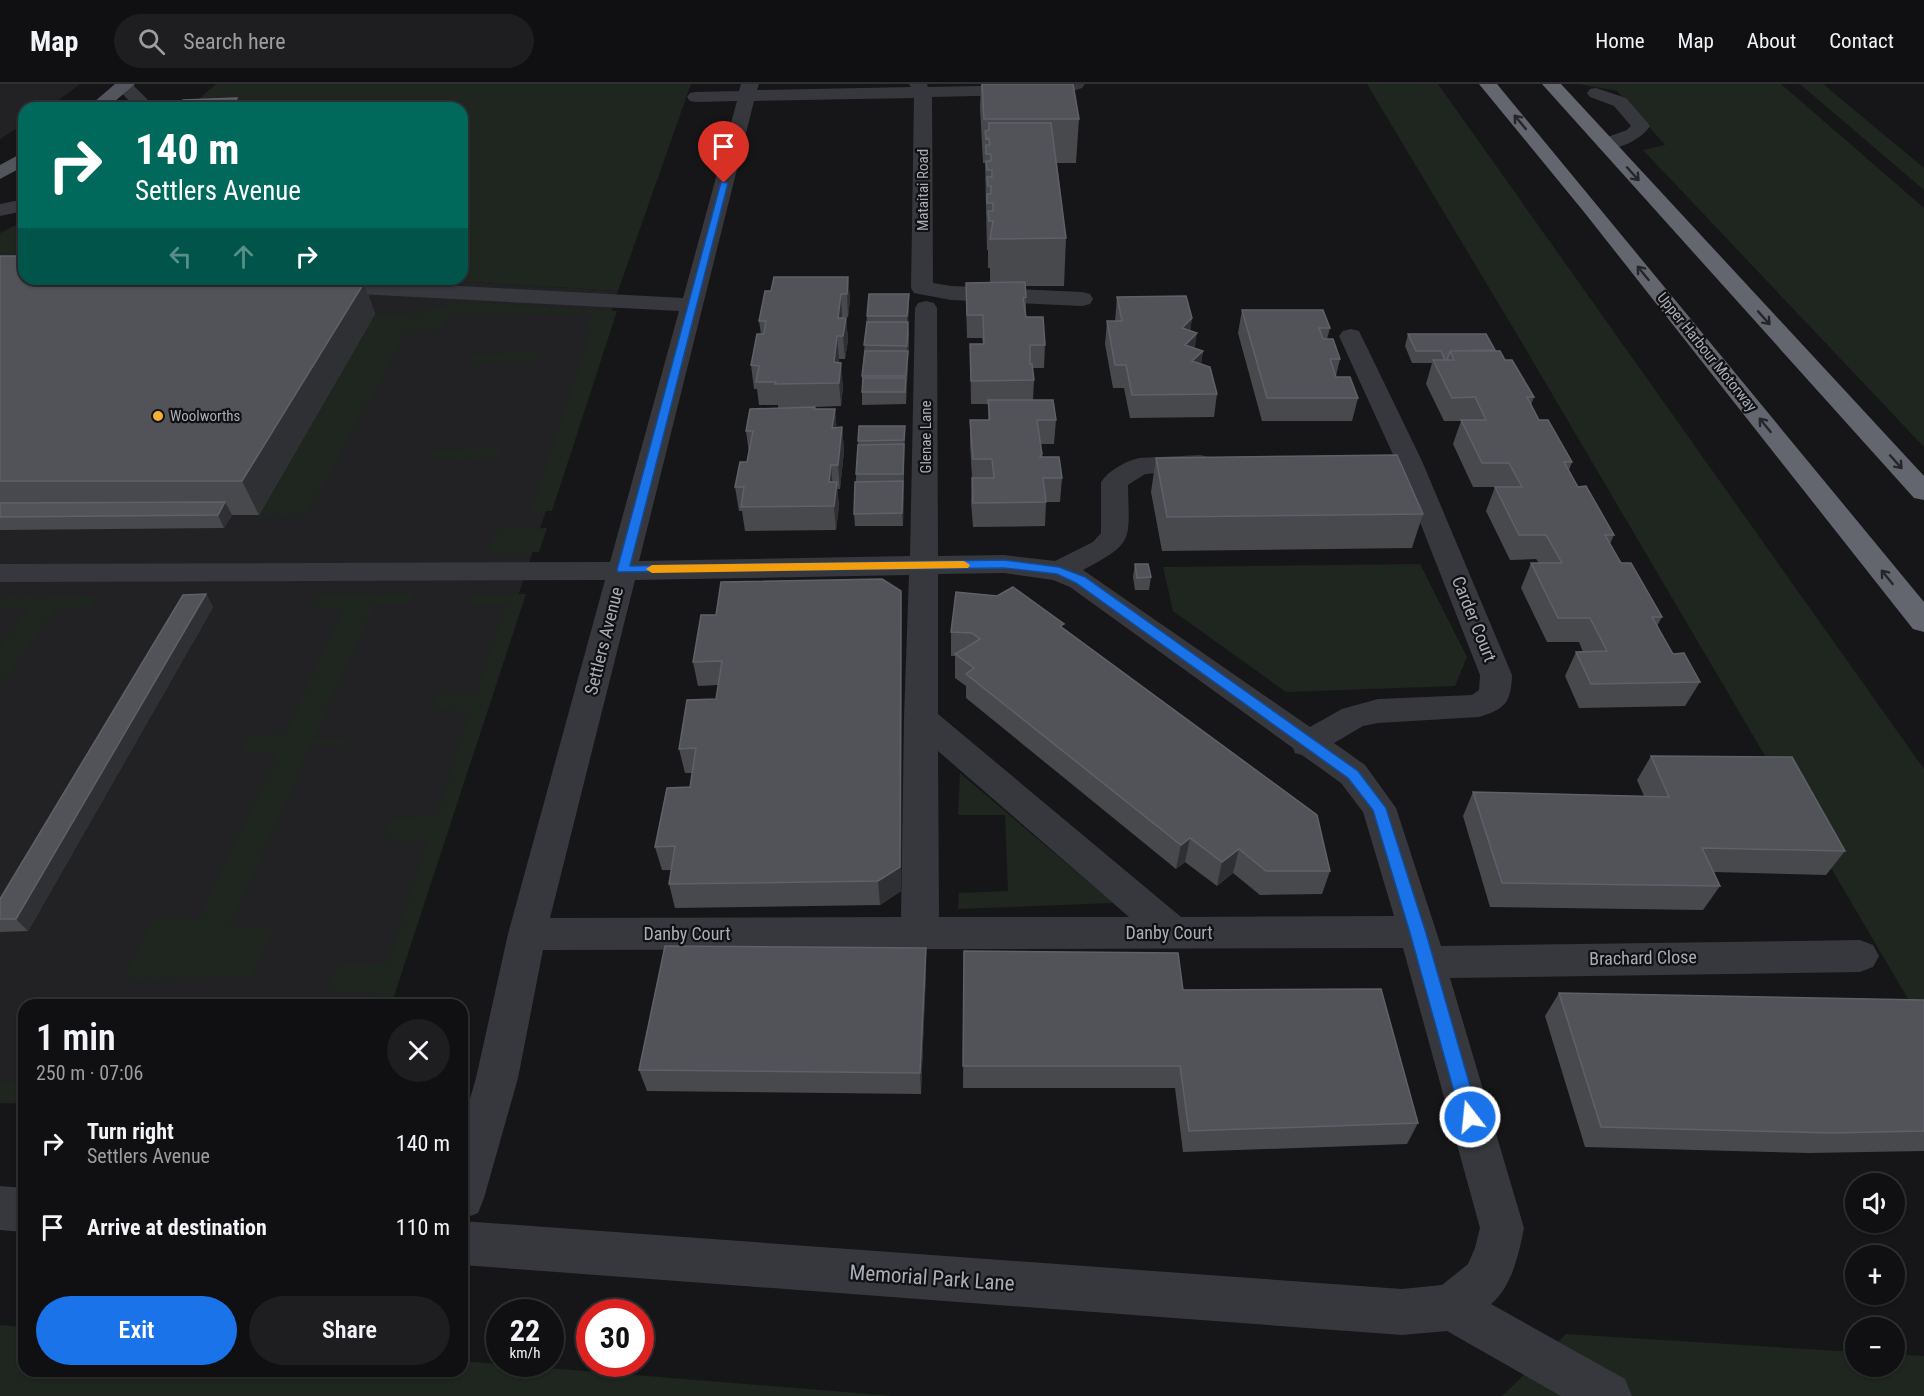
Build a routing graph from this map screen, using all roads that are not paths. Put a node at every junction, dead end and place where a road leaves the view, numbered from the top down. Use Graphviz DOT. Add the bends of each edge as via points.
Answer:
graph roads {
  1 [pos="1076,84"];
  2 [pos="1488,84"];
  3 [pos="1551,84"];
  4 [pos="125,85"];
  5 [pos="921,88"];
  6 [pos="748,90"];
  7 [pos="1596,93"];
  8 [pos="696,97"];
  9 [pos="104,102"];
  10 [pos="140,102"];
  11 [pos="1606,144"];
  12 [pos="18,162"];
  13 [pos="0,173"];
  14 [pos="18,206"];
  15 [pos="0,210"];
  16 [pos="318,285"];
  17 [pos="924,298"];
  18 [pos="1082,299"];
  19 [pos="690,305"];
  20 [pos="1351,336"];
  21 [pos="1409,461"];
  22 [pos="1379,462"];
  23 [pos="1220,463"];
  24 [pos="1924,492"];
  25 [pos="924,566"];
  26 [pos="623,570"];
  27 [pos="1059,571"];
  28 [pos="0,573"];
  29 [pos="1924,622"];
  30 [pos="920,717"];
  31 [pos="1307,744"];
  32 [pos="1174,933"];
  33 [pos="527,934"];
  34 [pos="920,934"];
  35 [pos="1422,947"];
  36 [pos="1860,956"];
  37 [pos="468,1177"];
  38 [pos="0,1208"];
  39 [pos="18,1210"];
  40 [pos="468,1243"];
  41 [pos="1451,1307"];
  42 [pos="1608,1396"];
  1 -- 5 [label="street" via="1063,89"];
  29 -- 2 [label="highway, Upper Harbour Motorway, one-way"];
  3 -- 11 [label="highway"];
  4 -- 9 [label="main road"];
  4 -- 10 [label="street"];
  5 -- 6 [label="street"];
  5 -- 17 [label="street, Mataitai Road"];
  6 -- 8 [label="street"];
  6 -- 19 [label="street, Settlers Avenue"];
  7 -- 11 [label="street" via="1620,102 1641,126 1634,134"];
  11 -- 24 [label="highway, one-way"];
  12 -- 13 [label="main road"];
  14 -- 15 [label="street"];
  16 -- 19 [label="street"];
  17 -- 18 [label="street" via="951,293"];
  17 -- 25 [label="street, Glenae Lane"];
  19 -- 26 [label="street, Settlers Avenue"];
  20 -- 21 [label="street, Carder Court"];
  21 -- 22 [label="street"];
  21 -- 31 [label="street, Carder Court" via="1496,675 1495,694 1479,706 1378,711 1353,717"];
  23 -- 27 [label="street" via="1150,464 1129,471 1114,482 1115,534 1103,548"];
  25 -- 26 [label="street"];
  25 -- 27 [label="street" via="1004,564"];
  25 -- 30 [label="street"];
  26 -- 28 [label="street"];
  26 -- 33 [label="street, Settlers Avenue"];
  27 -- 31 [label="street" via="1080,580"];
  30 -- 32 [label="street"];
  30 -- 34 [label="street"];
  31 -- 35 [label="street" via="1353,774 1379,808"];
  32 -- 34 [label="street, Danby Court"];
  32 -- 35 [label="street, Danby Court"];
  33 -- 34 [label="street, Danby Court"];
  33 -- 37 [label="street, Settlers Avenue" via="497,1078"];
  35 -- 36 [label="street, Brachard Close"];
  35 -- 41 [label="street" via="1502,1228 1497,1252 1484,1280"];
  38 -- 39 [label="street"];
  40 -- 41 [label="street, Memorial Park Lane" via="1402,1312"];
  41 -- 42 [label="street"];
}
